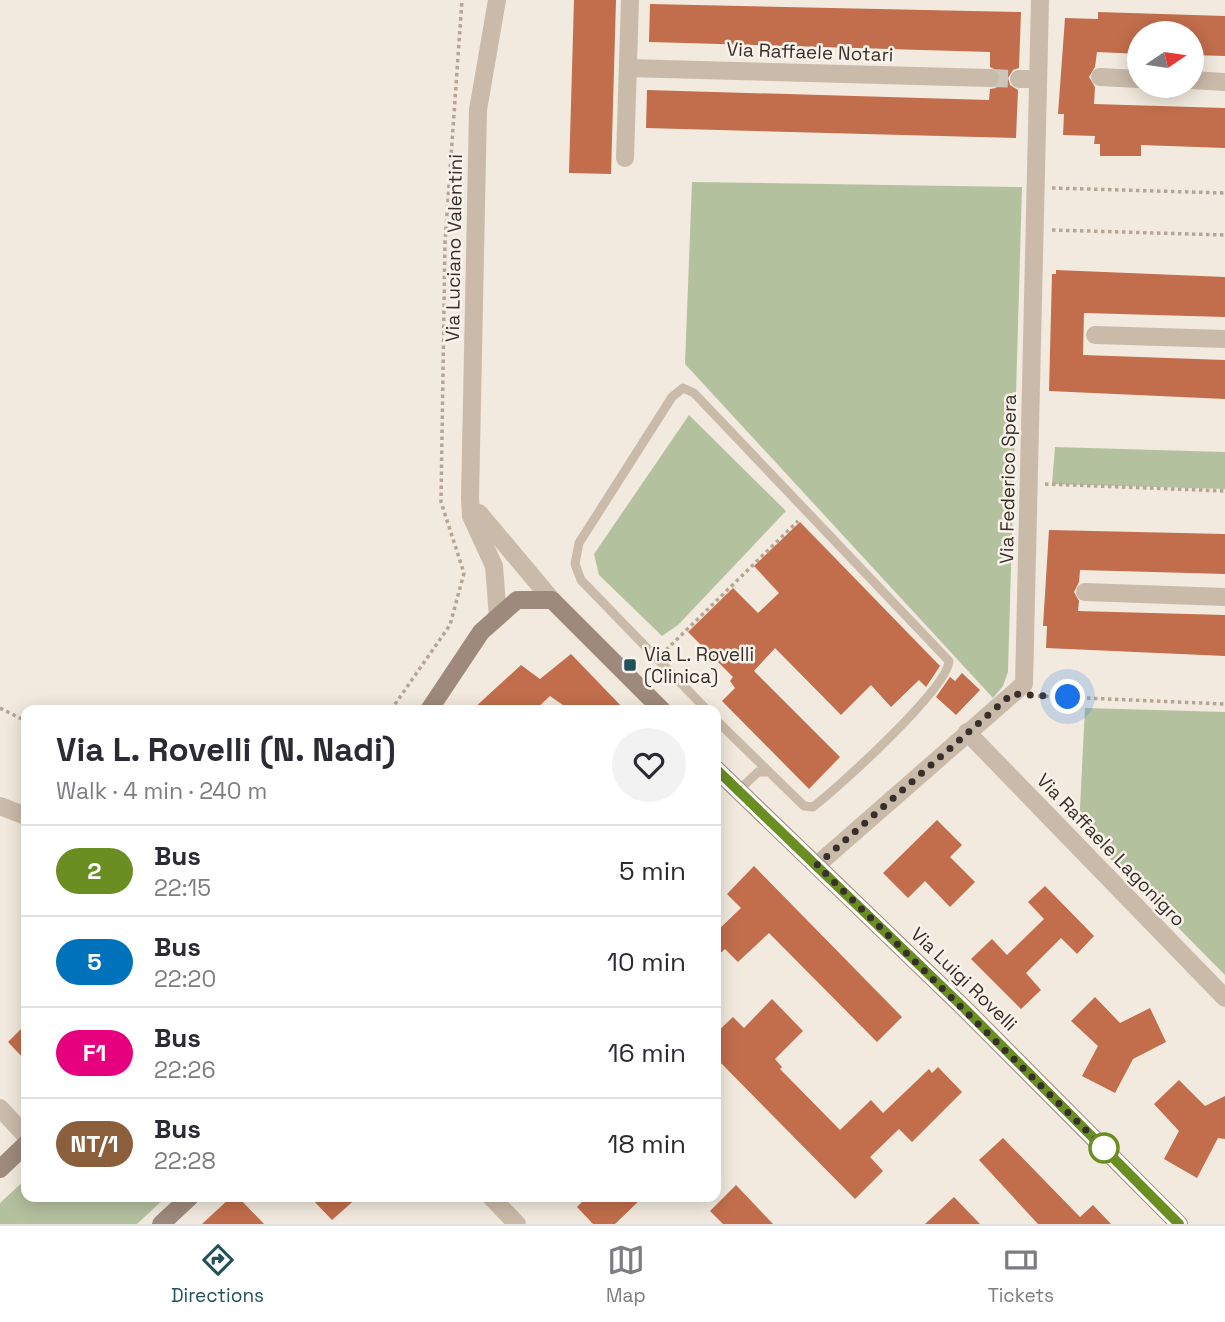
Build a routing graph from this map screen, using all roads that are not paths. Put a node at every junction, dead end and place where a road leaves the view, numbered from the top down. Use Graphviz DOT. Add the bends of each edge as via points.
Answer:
graph roads {
  1 [pos="497,0"];
  2 [pos="630,0"];
  3 [pos="1040,0"];
  4 [pos="628,68"];
  5 [pos="1100,77"];
  6 [pos="990,78"];
  7 [pos="1127,78"];
  8 [pos="1018,79"];
  9 [pos="1038,79"];
  10 [pos="1204,81"];
  11 [pos="1225,82"];
  12 [pos="625,158"];
  13 [pos="1095,335"];
  14 [pos="1225,339"];
  15 [pos="470,498"];
  16 [pos="1085,592"];
  17 [pos="1225,597"];
  18 [pos="552,600"];
  19 [pos="498,617"];
  20 [pos="432,705"];
  21 [pos="657,705"];
  22 [pos="702,705"];
  23 [pos="721,725"];
  24 [pos="967,732"];
  25 [pos="766,772"];
  26 [pos="721,774"];
  27 [pos="738,791"];
  28 [pos="0,806"];
  29 [pos="21,814"];
  30 [pos="817,865"];
  31 [pos="1225,998"];
  32 [pos="0,1108"];
  33 [pos="21,1131"];
  34 [pos="21,1149"];
  35 [pos="0,1169"];
  36 [pos="185,1202"];
  37 [pos="496,1202"];
  38 [pos="161,1224"];
  39 [pos="517,1224"];
  40 [pos="1179,1224"];
  1 -- 15 [label="street, Via Luciano Valentini" via="478,110"];
  2 -- 4 [label="street"];
  3 -- 9 [label="street, Via Federico Spera"];
  4 -- 6 [label="street, Via Raffaele Notari"];
  4 -- 12 [label="street"];
  5 -- 7 [label="street"];
  8 -- 9 [label="street"];
  9 -- 24 [label="street, Via Federico Spera" via="1024,684"];
  10 -- 11 [label="street"];
  13 -- 14 [label="street"];
  15 -- 18 [label="street" via="485,524"];
  15 -- 19 [label="street, Via Luciano Valentini" via="471,516 494,566"];
  16 -- 17 [label="street"];
  18 -- 19 [label="street" via="517,600"];
  18 -- 21 [label="street"];
  19 -- 20 [label="street" via="481,632"];
  22 -- 25 [label="lane" via="582,580 575,564 579,543 672,397 683,388 694,393 949,661 932,693 813,807 804,806"];
  23 -- 25 [label="lane"];
  24 -- 30 [label="street, Via Federico Spera"];
  24 -- 31 [label="street, Via Raffaele Lagonigro"];
  25 -- 27 [label="lane" via="758,772"];
  26 -- 27 [label="street, Via Luigi Rovelli"];
  27 -- 30 [label="street, Via Luigi Rovelli"];
  28 -- 29 [label="street"];
  30 -- 40 [label="street, Via Luigi Rovelli"];
  32 -- 33 [label="street"];
  34 -- 35 [label="street"];
  36 -- 38 [label="street"];
  37 -- 39 [label="street"];
}
